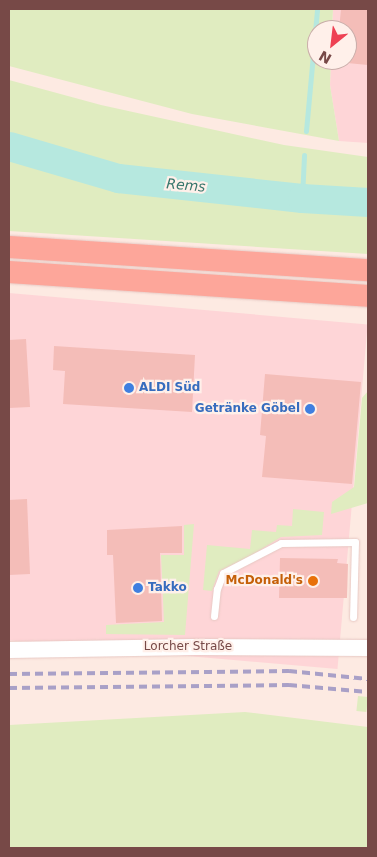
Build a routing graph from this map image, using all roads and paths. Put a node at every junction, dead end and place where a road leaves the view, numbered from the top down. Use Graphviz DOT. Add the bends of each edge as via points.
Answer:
graph roads {
  1 [pos="9,246"];
  2 [pos="368,270"];
  3 [pos="9,272"];
  4 [pos="368,296"];
  5 [pos="214,616"];
  6 [pos="353,617"];
  7 [pos="368,648"];
  8 [pos="9,650"];
  1 -- 2 [label="highway"];
  3 -- 4 [label="highway"];
  5 -- 6 [label="lane" via="216,589 223,573 282,543 355,542"];
  7 -- 8 [label="street, Lorcher Straße" via="196,646"];
}
